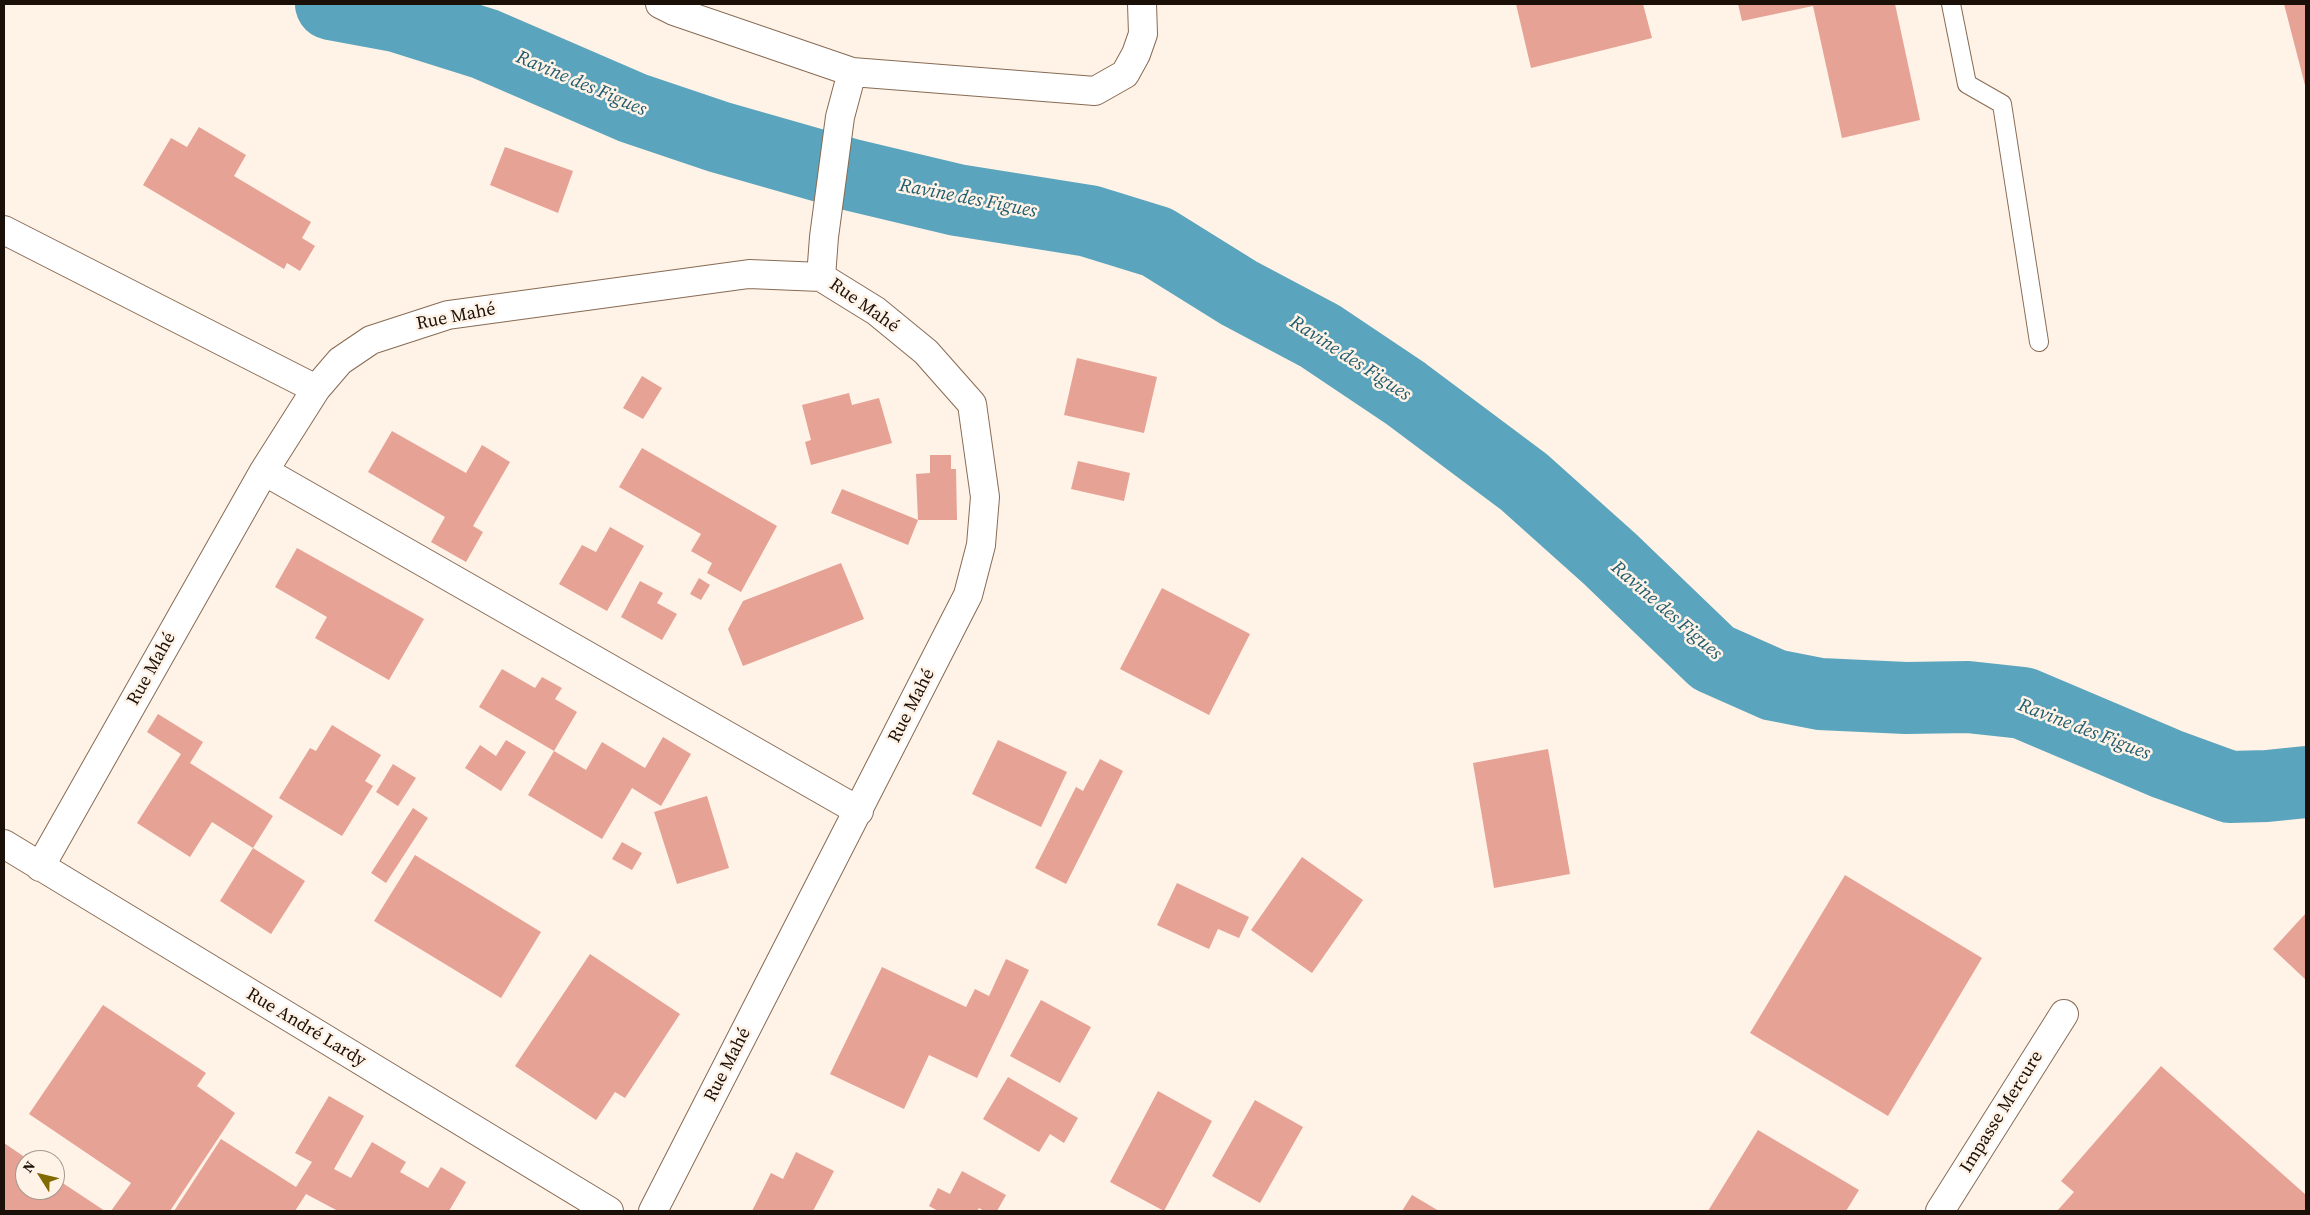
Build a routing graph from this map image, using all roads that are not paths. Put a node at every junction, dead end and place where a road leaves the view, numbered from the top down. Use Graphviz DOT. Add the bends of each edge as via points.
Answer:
graph roads {
  1 [pos="660,4"];
  2 [pos="1142,4"];
  3 [pos="1951,4"];
  4 [pos="852,72"];
  5 [pos="4,230"];
  6 [pos="821,277"];
  7 [pos="2039,342"];
  8 [pos="316,389"];
  9 [pos="264,471"];
  10 [pos="859,811"];
  11 [pos="4,844"];
  12 [pos="40,867"];
  13 [pos="2064,1014"];
  14 [pos="609,1211"];
  15 [pos="653,1211"];
  16 [pos="1940,1211"];
  1 -- 4 [label="street"];
  2 -- 4 [label="street" via="1142,34 1136,54 1125,74 1095,91"];
  3 -- 7 [label="lane" via="1968,84 2002,104"];
  4 -- 6 [label="street" via="840,117"];
  5 -- 8 [label="street"];
  6 -- 8 [label="street, Rue Mahé" via="749,274 448,314 371,340 340,361"];
  6 -- 10 [label="street, Rue Mahé" via="876,311 926,352 972,404 985,498 981,545 968,595"];
  8 -- 9 [label="street, Rue Mahé"];
  9 -- 10 [label="street"];
  9 -- 12 [label="street, Rue Mahé"];
  10 -- 15 [label="street, Rue Mahé"];
  11 -- 12 [label="street, Rue André Lardy"];
  12 -- 14 [label="street, Rue André Lardy"];
  13 -- 16 [label="street, Impasse Mercure"];
}
